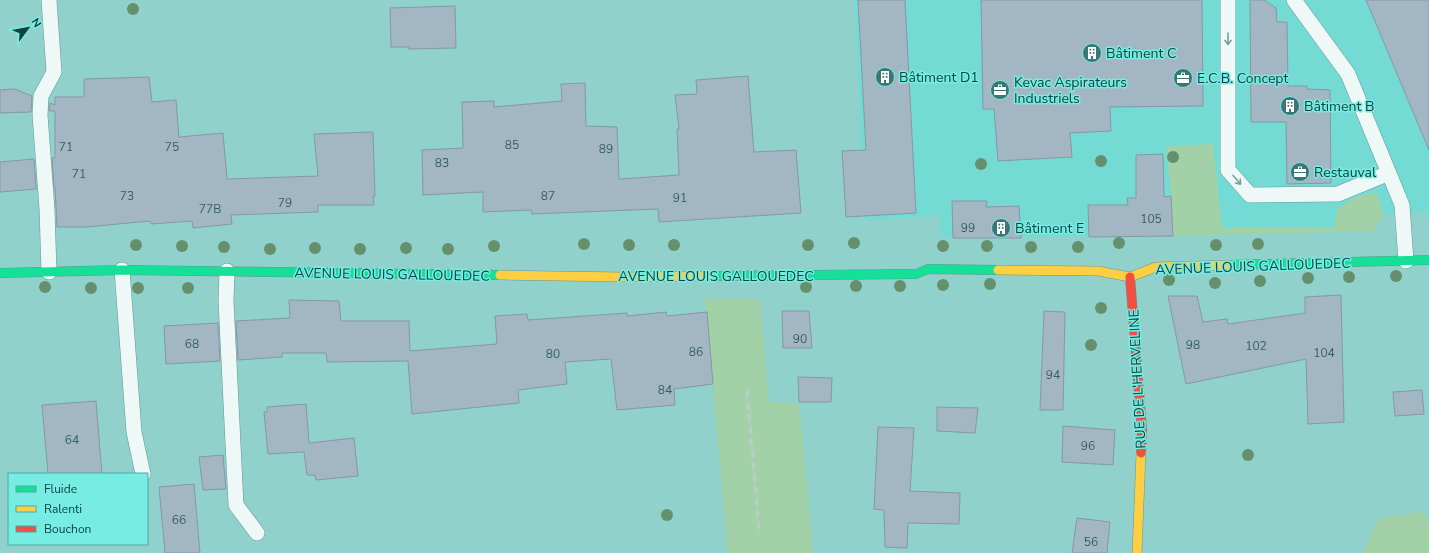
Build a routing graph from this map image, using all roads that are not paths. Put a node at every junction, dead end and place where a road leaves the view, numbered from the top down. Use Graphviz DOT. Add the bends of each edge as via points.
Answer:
graph roads {
  1 [pos="49,0"];
  2 [pos="1228,0"];
  3 [pos="1294,0"];
  4 [pos="1389,173"];
  5 [pos="1429,260"];
  6 [pos="1406,261"];
  7 [pos="122,270"];
  8 [pos="227,271"];
  9 [pos="0,272"];
  10 [pos="49,272"];
  11 [pos="1130,277"];
  12 [pos="143,473"];
  13 [pos="257,533"];
  14 [pos="1137,553"];
  1 -- 10 [label="lane" via="54,72 41,96 40,115"];
  2 -- 4 [label="lane, one-way" via="1228,170 1250,195 1338,194"];
  3 -- 4 [label="lane" via="1348,74"];
  4 -- 6 [label="lane" via="1402,205"];
  5 -- 6 [label="main road, AVENUE LOUIS GALLOUEDEC"];
  6 -- 11 [label="main road, AVENUE LOUIS GALLOUEDEC" via="1156,267"];
  7 -- 8 [label="main road, AVENUE LOUIS GALLOUEDEC"];
  7 -- 10 [label="main road, AVENUE LOUIS GALLOUEDEC"];
  7 -- 12 [label="lane" via="134,432"];
  8 -- 11 [label="main road, AVENUE LOUIS GALLOUEDEC" via="624,277 916,274 928,269 944,269 1098,271"];
  8 -- 13 [label="lane" via="226,301 236,505"];
  9 -- 10 [label="main road, AVENUE LOUIS GALLOUEDEC"];
  11 -- 14 [label="main road, RUE DE L'HERVELINE" via="1142,430"];
}
